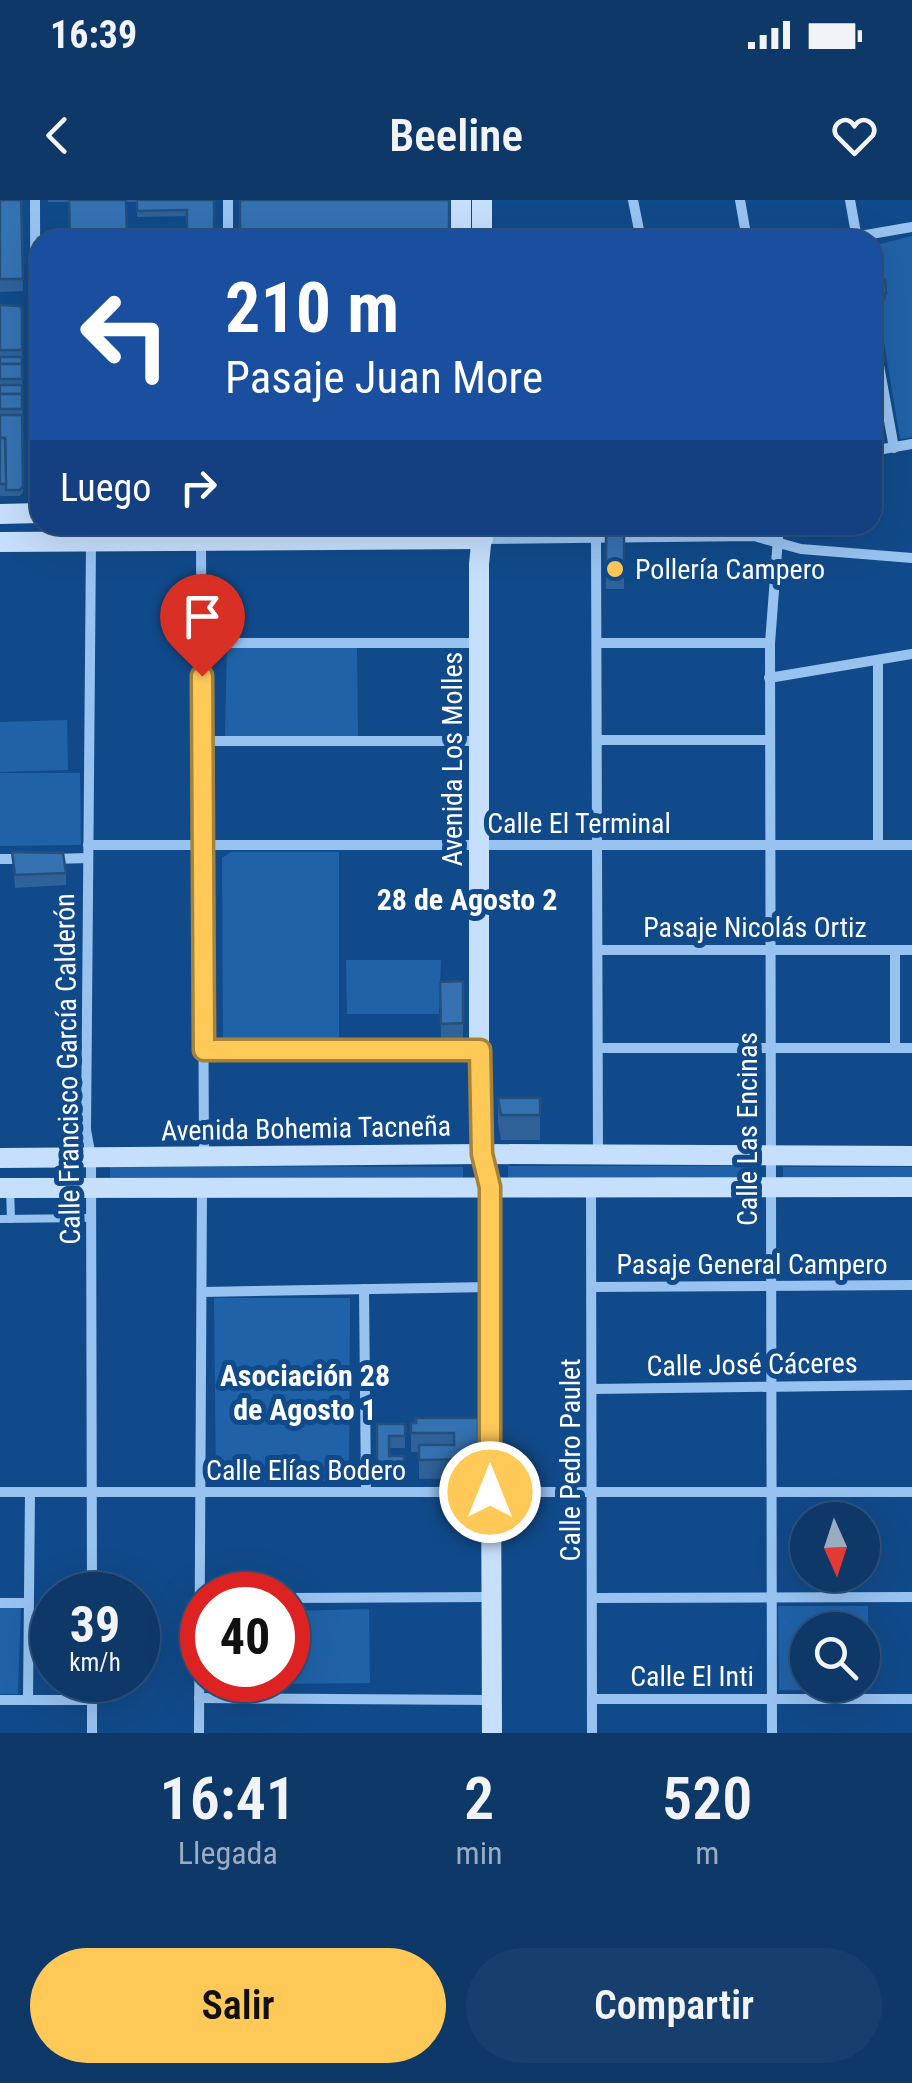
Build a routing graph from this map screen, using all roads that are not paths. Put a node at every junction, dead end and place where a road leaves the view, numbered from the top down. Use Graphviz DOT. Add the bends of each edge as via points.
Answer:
graph roads {
  1 [pos="35,200"];
  2 [pos="228,200"];
  3 [pos="461,200"];
  4 [pos="483,200"];
  5 [pos="633,200"];
  6 [pos="740,200"];
  7 [pos="850,200"];
  8 [pos="912,227"];
  9 [pos="36,230"];
  10 [pos="228,230"];
  11 [pos="461,230"];
  12 [pos="482,230"];
  13 [pos="639,230"];
  14 [pos="745,230"];
  15 [pos="856,230"];
  16 [pos="882,233"];
  17 [pos="16,309"];
  18 [pos="30,309"];
  19 [pos="882,381"];
  20 [pos="912,444"];
  21 [pos="894,448"];
  22 [pos="882,450"];
  23 [pos="30,513"];
  24 [pos="0,514"];
  25 [pos="385,535"];
  26 [pos="477,535"];
  27 [pos="566,535"];
  28 [pos="778,535"];
  29 [pos="596,536"];
  30 [pos="202,541"];
  31 [pos="778,541"];
  32 [pos="0,542"];
  33 [pos="91,542"];
  34 [pos="912,558"];
  35 [pos="479,642"];
  36 [pos="202,643"];
  37 [pos="598,643"];
  38 [pos="770,643"];
  39 [pos="912,654"];
  40 [pos="878,660"];
  41 [pos="770,678"];
  42 [pos="598,740"];
  43 [pos="770,740"];
  44 [pos="202,741"];
  45 [pos="480,741"];
  46 [pos="88,845"];
  47 [pos="479,845"];
  48 [pos="598,845"];
  49 [pos="770,845"];
  50 [pos="878,845"];
  51 [pos="912,845"];
  52 [pos="203,846"];
  53 [pos="88,858"];
  54 [pos="0,859"];
  55 [pos="598,950"];
  56 [pos="770,950"];
  57 [pos="895,950"];
  58 [pos="912,950"];
  59 [pos="598,1048"];
  60 [pos="770,1048"];
  61 [pos="895,1048"];
  62 [pos="912,1048"];
  63 [pos="204,1050"];
  64 [pos="480,1050"];
  65 [pos="482,1154"];
  66 [pos="598,1154"];
  67 [pos="770,1155"];
  68 [pos="204,1156"];
  69 [pos="912,1156"];
  70 [pos="0,1158"];
  71 [pos="92,1158"];
  72 [pos="770,1186"];
  73 [pos="912,1186"];
  74 [pos="202,1187"];
  75 [pos="490,1187"];
  76 [pos="592,1187"];
  77 [pos="5,1188"];
  78 [pos="67,1188"];
  79 [pos="92,1188"];
  80 [pos="69,1218"];
  81 [pos="92,1218"];
  82 [pos="0,1219"];
  83 [pos="12,1219"];
  84 [pos="770,1285"];
  85 [pos="912,1285"];
  86 [pos="492,1287"];
  87 [pos="593,1288"];
  88 [pos="364,1290"];
  89 [pos="202,1292"];
  90 [pos="912,1385"];
  91 [pos="770,1386"];
  92 [pos="592,1389"];
  93 [pos="0,1492"];
  94 [pos="30,1492"];
  95 [pos="92,1492"];
  96 [pos="200,1492"];
  97 [pos="366,1492"];
  98 [pos="490,1492"];
  99 [pos="592,1492"];
  100 [pos="771,1492"];
  101 [pos="912,1492"];
  102 [pos="92,1572"];
  103 [pos="201,1572"];
  104 [pos="492,1597"];
  105 [pos="771,1597"];
  106 [pos="912,1597"];
  107 [pos="310,1598"];
  108 [pos="592,1598"];
  109 [pos="29,1602"];
  110 [pos="0,1603"];
  111 [pos="772,1698"];
  112 [pos="912,1698"];
  113 [pos="310,1699"];
  114 [pos="592,1699"];
  115 [pos="0,1700"];
  116 [pos="28,1700"];
  117 [pos="492,1700"];
  118 [pos="92,1702"];
  119 [pos="199,1702"];
  120 [pos="92,1733"];
  121 [pos="199,1733"];
  122 [pos="492,1733"];
  123 [pos="592,1733"];
  124 [pos="772,1733"];
  1 -- 9 [label="street"];
  2 -- 10 [label="street"];
  3 -- 11 [label="main road"];
  4 -- 12 [label="main road"];
  5 -- 13 [label="street"];
  6 -- 14 [label="street"];
  7 -- 15 [label="street"];
  8 -- 16 [label="street"];
  17 -- 18 [label="street"];
  19 -- 21 [label="street"];
  20 -- 21 [label="street"];
  21 -- 22 [label="street"];
  23 -- 24 [label="main road"];
  25 -- 30 [label="main road"];
  26 -- 35 [label="main road, Avenida Los Molles"];
  27 -- 29 [label="street"];
  28 -- 31 [label="street, Calle Las Encinas"];
  29 -- 31 [label="street"];
  29 -- 37 [label="street"];
  30 -- 33 [label="main road"];
  30 -- 36 [label="street"];
  31 -- 34 [label="street" via="801,549"];
  31 -- 38 [label="street, Calle Las Encinas"];
  32 -- 33 [label="main road"];
  33 -- 46 [label="street, Calle Francisco García Calderón"];
  35 -- 36 [label="street"];
  35 -- 45 [label="main road, Avenida Los Molles"];
  36 -- 44 [label="street"];
  37 -- 38 [label="street"];
  37 -- 42 [label="street"];
  38 -- 41 [label="street, Calle Las Encinas"];
  39 -- 40 [label="street"];
  40 -- 41 [label="street"];
  40 -- 50 [label="street"];
  41 -- 43 [label="street, Calle Las Encinas"];
  42 -- 43 [label="street"];
  42 -- 48 [label="street"];
  43 -- 49 [label="street, Calle Las Encinas"];
  44 -- 45 [label="street"];
  44 -- 52 [label="street"];
  45 -- 47 [label="main road, Avenida Los Molles"];
  46 -- 52 [label="street, Calle El Terminal"];
  46 -- 53 [label="street, Calle Francisco García Calderón"];
  47 -- 48 [label="street, Calle El Terminal"];
  47 -- 52 [label="street, Calle El Terminal"];
  47 -- 64 [label="main road, Avenida Los Molles"];
  48 -- 49 [label="street, Calle El Terminal"];
  48 -- 55 [label="street"];
  49 -- 50 [label="street, Calle El Terminal"];
  49 -- 56 [label="street, Calle Las Encinas"];
  50 -- 51 [label="street, Calle El Terminal"];
  52 -- 63 [label="street"];
  53 -- 54 [label="street"];
  53 -- 71 [label="street, Calle Francisco García Calderón" via="86,1130"];
  55 -- 56 [label="street, Pasaje Nicolás Ortiz"];
  55 -- 59 [label="street"];
  56 -- 57 [label="street, Pasaje Nicolás Ortiz"];
  56 -- 60 [label="street, Calle Las Encinas"];
  57 -- 58 [label="street, Pasaje Nicolás Ortiz"];
  57 -- 61 [label="street"];
  59 -- 60 [label="street"];
  59 -- 66 [label="street"];
  60 -- 61 [label="street"];
  60 -- 67 [label="street, Calle Las Encinas"];
  61 -- 62 [label="street"];
  63 -- 64 [label="street"];
  63 -- 68 [label="street"];
  64 -- 65 [label="main road, Avenida Los Molles"];
  65 -- 66 [label="main road, Avenida Bohemia Tacneña"];
  65 -- 68 [label="main road, Avenida Bohemia Tacneña"];
  65 -- 75 [label="main road, Avenida Los Molles"];
  66 -- 67 [label="main road, Avenida Bohemia Tacneña"];
  67 -- 69 [label="main road, Avenida Bohemia Tacneña"];
  67 -- 72 [label="street, Calle Las Encinas"];
  68 -- 71 [label="main road, Avenida Bohemia Tacneña"];
  70 -- 71 [label="main road, Avenida Bohemia Tacneña"];
  71 -- 79 [label="street, Calle Francisco García Calderón"];
  72 -- 73 [label="main road, Avenida Bohemia Tacneña"];
  72 -- 76 [label="main road, Avenida Bohemia Tacneña"];
  72 -- 84 [label="street, Calle Las Encinas"];
  74 -- 75 [label="main road, Avenida Bohemia Tacneña"];
  74 -- 79 [label="main road, Avenida Bohemia Tacneña"];
  74 -- 89 [label="street"];
  75 -- 76 [label="main road, Avenida Bohemia Tacneña"];
  75 -- 86 [label="main road, Avenida Los Molles"];
  76 -- 87 [label="street, Calle Pedro Paulet"];
  77 -- 78 [label="main road, Avenida Bohemia Tacneña"];
  77 -- 83 [label="lane"];
  78 -- 79 [label="main road, Avenida Bohemia Tacneña"];
  78 -- 80 [label="lane"];
  79 -- 81 [label="street, Calle Francisco García Calderón"];
  80 -- 81 [label="lane"];
  80 -- 83 [label="lane"];
  81 -- 95 [label="street, Calle Francisco García Calderón"];
  82 -- 83 [label="lane"];
  84 -- 85 [label="street, Pasaje General Campero"];
  84 -- 87 [label="street, Pasaje General Campero"];
  84 -- 91 [label="street, Calle Las Encinas"];
  86 -- 88 [label="street"];
  86 -- 98 [label="main road, Avenida Los Molles"];
  87 -- 92 [label="street, Calle Pedro Paulet"];
  88 -- 89 [label="street"];
  88 -- 97 [label="street"];
  89 -- 96 [label="street"];
  90 -- 91 [label="street, Calle José Cáceres"];
  91 -- 92 [label="street, Calle José Cáceres"];
  91 -- 100 [label="street, Calle Las Encinas"];
  92 -- 99 [label="street, Calle Pedro Paulet"];
  93 -- 94 [label="street, Calle Elías Bodero"];
  94 -- 95 [label="street, Calle Elías Bodero"];
  94 -- 109 [label="street"];
  95 -- 96 [label="street, Calle Elías Bodero"];
  95 -- 102 [label="street, Calle Francisco García Calderón"];
  96 -- 97 [label="street, Calle Elías Bodero"];
  96 -- 103 [label="street"];
  97 -- 98 [label="street, Calle Elías Bodero"];
  98 -- 99 [label="street, Calle Elías Bodero"];
  98 -- 104 [label="main road, Avenida Los Molles"];
  99 -- 100 [label="street, Calle Elías Bodero"];
  99 -- 108 [label="street, Calle Pedro Paulet"];
  100 -- 101 [label="street, Calle Elías Bodero"];
  100 -- 105 [label="street, Calle Las Encinas"];
  104 -- 107 [label="street"];
  104 -- 117 [label="main road, Avenida Los Molles"];
  105 -- 106 [label="street"];
  105 -- 108 [label="street"];
  105 -- 111 [label="street, Calle Las Encinas"];
  108 -- 114 [label="street, Calle Pedro Paulet"];
  109 -- 110 [label="street"];
  109 -- 116 [label="street"];
  111 -- 112 [label="street, Calle El Inti"];
  111 -- 114 [label="street, Calle El Inti"];
  111 -- 124 [label="street, Calle Las Encinas"];
  113 -- 117 [label="street"];
  114 -- 123 [label="street, Calle Pedro Paulet"];
  115 -- 116 [label="street"];
  117 -- 122 [label="main road, Avenida Los Molles"];
  118 -- 120 [label="street"];
  119 -- 121 [label="street"];
}
